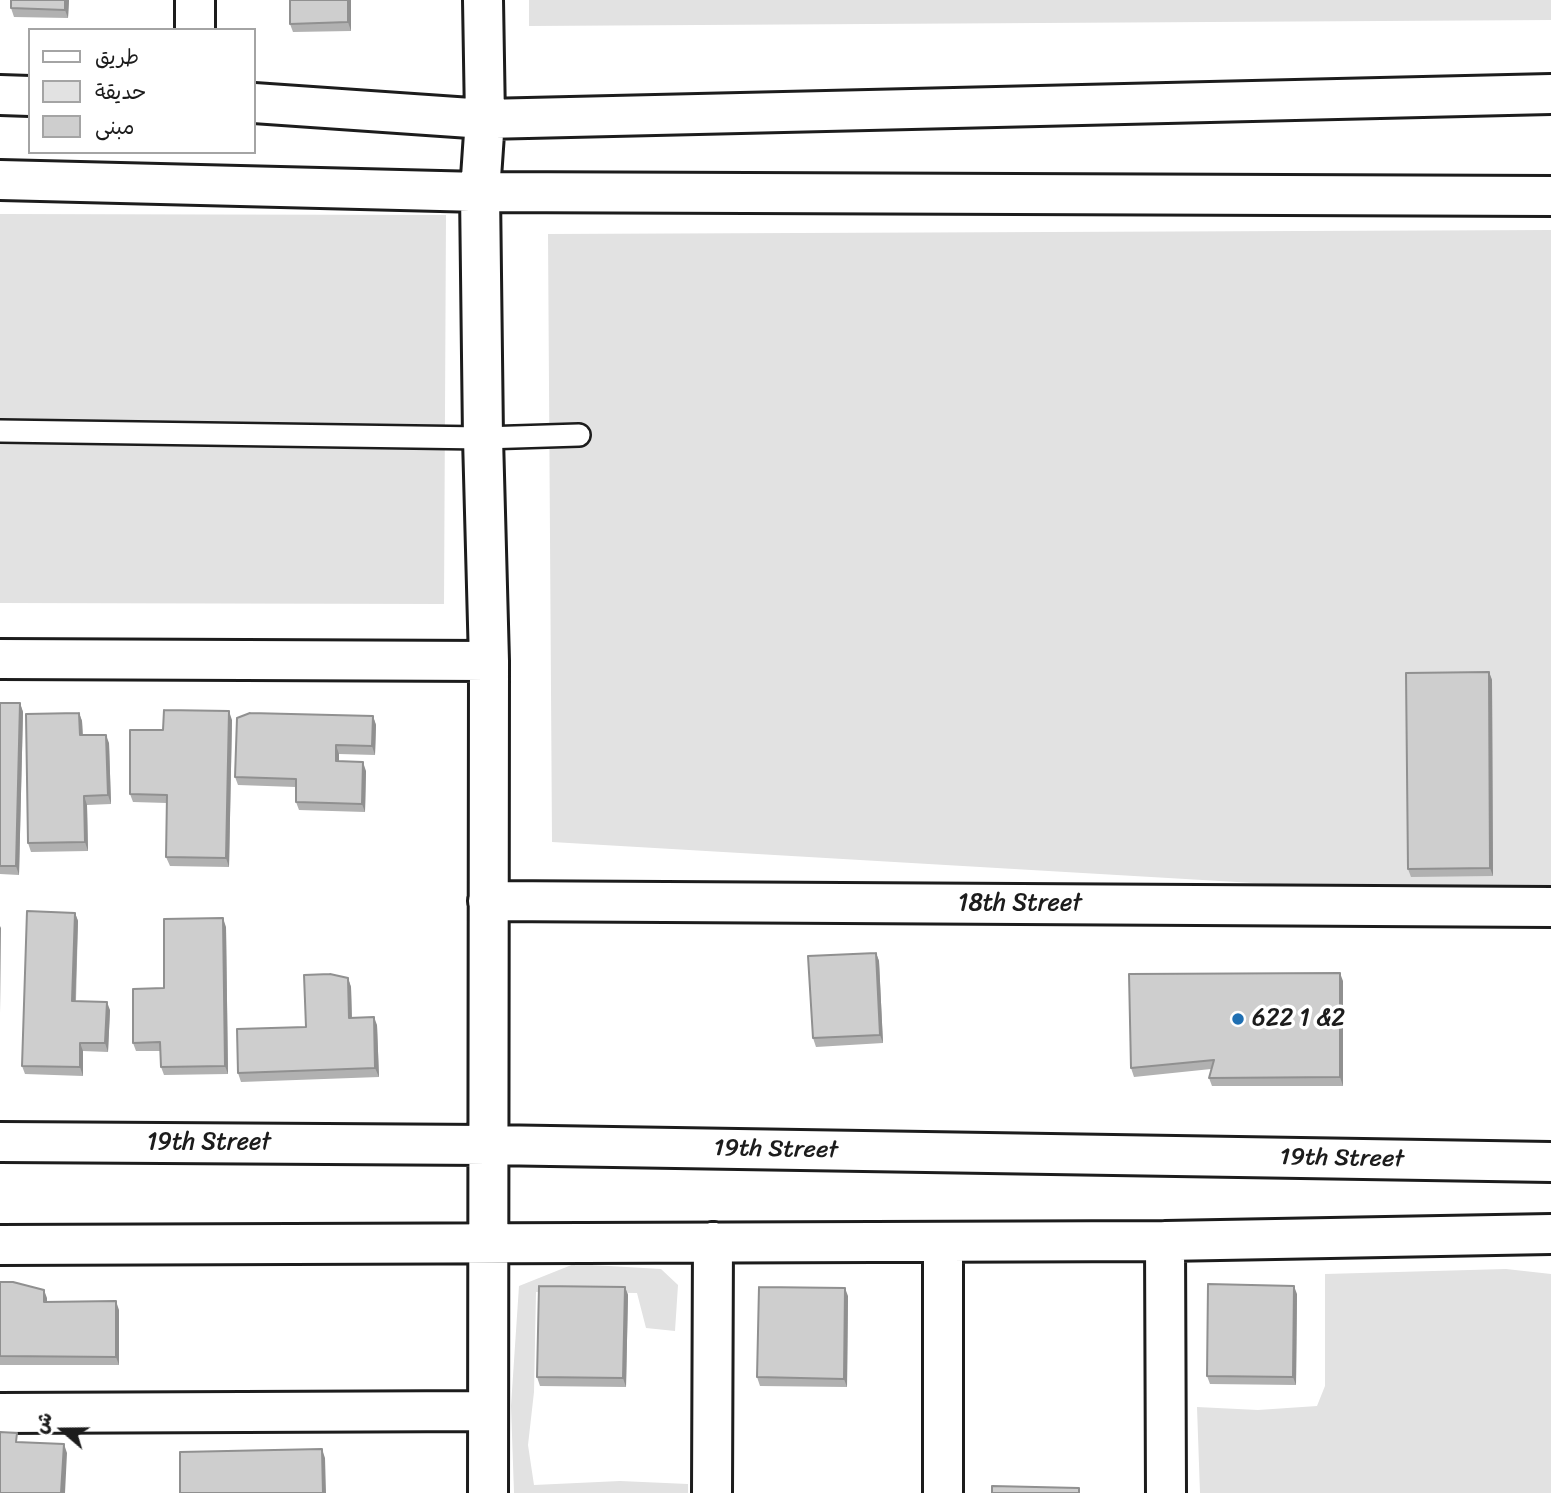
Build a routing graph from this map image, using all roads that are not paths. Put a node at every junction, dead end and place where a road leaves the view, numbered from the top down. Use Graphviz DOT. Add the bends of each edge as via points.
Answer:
graph roads {
  1 [pos="195,0"];
  2 [pos="484,0"];
  3 [pos="195,28"];
  4 [pos="1551,94"];
  5 [pos="0,95"];
  6 [pos="28,96"];
  7 [pos="256,103"];
  8 [pos="485,119"];
  9 [pos="0,180"];
  10 [pos="480,192"];
  11 [pos="1551,196"];
  12 [pos="0,431"];
  13 [pos="579,435"];
  14 [pos="483,438"];
  15 [pos="0,659"];
  16 [pos="489,662"];
  17 [pos="488,901"];
  18 [pos="1551,907"];
  19 [pos="0,1142"];
  20 [pos="488,1145"];
  21 [pos="1551,1162"];
  22 [pos="1551,1234"];
  23 [pos="1165,1241"];
  24 [pos="713,1242"];
  25 [pos="943,1242"];
  26 [pos="488,1243"];
  27 [pos="0,1245"];
  28 [pos="488,1411"];
  29 [pos="0,1413"];
  30 [pos="488,1493"];
  31 [pos="712,1493"];
  32 [pos="943,1493"];
  33 [pos="1166,1493"];
  1 -- 3 [label="street"];
  2 -- 8 [label="street"];
  4 -- 8 [label="street"];
  5 -- 6 [label="street"];
  7 -- 8 [label="street"];
  8 -- 10 [label="street"];
  9 -- 10 [label="street"];
  10 -- 11 [label="street"];
  10 -- 14 [label="street"];
  12 -- 14 [label="lane"];
  13 -- 14 [label="lane"];
  14 -- 16 [label="street"];
  15 -- 16 [label="street"];
  16 -- 17 [label="street"];
  17 -- 18 [label="street, 18th Street"];
  17 -- 20 [label="street"];
  19 -- 20 [label="street, 19th Street"];
  20 -- 21 [label="street, 19th Street"];
  20 -- 26 [label="street"];
  22 -- 23 [label="street"];
  23 -- 25 [label="street"];
  23 -- 33 [label="street"];
  24 -- 25 [label="street"];
  24 -- 26 [label="street"];
  24 -- 31 [label="street"];
  25 -- 32 [label="street"];
  26 -- 27 [label="street"];
  26 -- 28 [label="street"];
  28 -- 29 [label="street"];
  28 -- 30 [label="street"];
}
